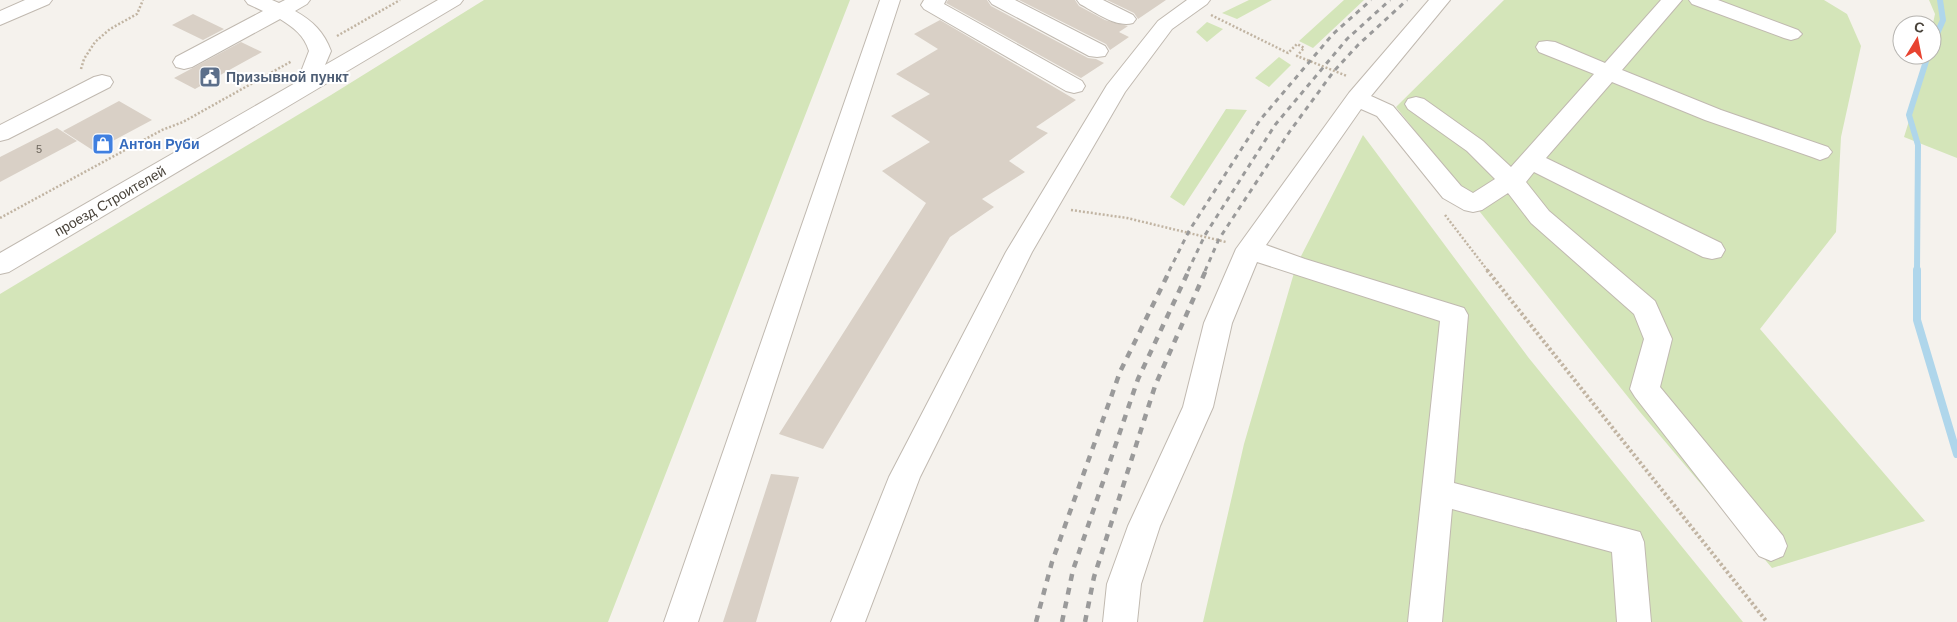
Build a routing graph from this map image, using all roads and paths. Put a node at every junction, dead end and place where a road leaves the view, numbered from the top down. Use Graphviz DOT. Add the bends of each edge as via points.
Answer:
graph roads {
  1 [pos="42,0"];
  2 [pos="143,0"];
  3 [pos="255,0"];
  4 [pos="300,0"];
  5 [pos="400,0"];
  6 [pos="453,0"];
  7 [pos="890,0"];
  8 [pos="936,0"];
  9 [pos="999,0"];
  10 [pos="1087,0"];
  11 [pos="1440,0"];
  12 [pos="1672,0"];
  13 [pos="1699,0"];
  14 [pos="1195,3"];
  15 [pos="280,11"];
  16 [pos="0,19"];
  17 [pos="1126,19"];
  18 [pos="1791,34"];
  19 [pos="318,46"];
  20 [pos="1547,47"];
  21 [pos="1097,51"];
  22 [pos="184,62"];
  23 [pos="1608,72"];
  24 [pos="95,86"];
  25 [pos="306,86"];
  26 [pos="1074,86"];
  27 [pos="1350,91"];
  28 [pos="1416,104"];
  29 [pos="0,134"];
  30 [pos="1820,152"];
  31 [pos="1531,160"];
  32 [pos="1511,180"];
  33 [pos="1045,206"];
  34 [pos="1440,209"];
  35 [pos="0,218"];
  36 [pos="1249,248"];
  37 [pos="1712,250"];
  38 [pos="0,266"];
  39 [pos="1437,492"];
  40 [pos="1770,546"];
  41 [pos="681,622"];
  42 [pos="848,622"];
  43 [pos="1120,622"];
  44 [pos="1425,622"];
  45 [pos="1634,622"];
  46 [pos="1767,622"];
  1 -- 16 [label="street"];
  2 -- 24 [label="path" via="137,14 110,28 94,41 82,64 80,80"];
  3 -- 15 [label="street"];
  4 -- 15 [label="street"];
  5 -- 19 [label="path"];
  6 -- 25 [label="street, проезд Строителей"];
  7 -- 41 [label="street"];
  8 -- 26 [label="street" via="932,5"];
  9 -- 21 [label="street"];
  10 -- 17 [label="street"];
  11 -- 27 [label="street"];
  12 -- 23 [label="street"];
  13 -- 18 [label="street"];
  14 -- 27 [label="path" via="1288,53 1297,44 1304,48 1297,56 1349,77"];
  14 -- 33 [label="street" via="1165,25 1115,90"];
  15 -- 19 [label="street" via="315,36"];
  15 -- 22 [label="street"];
  19 -- 25 [label="street" via="320,51"];
  19 -- 35 [label="path" via="183,122 162,130"];
  20 -- 23 [label="street"];
  23 -- 30 [label="street" via="1713,115"];
  23 -- 31 [label="street"];
  24 -- 29 [label="street"];
  25 -- 38 [label="street, проезд Строителей"];
  27 -- 32 [label="street" via="1386,111 1452,192 1473,204"];
  27 -- 36 [label="street"];
  28 -- 32 [label="street" via="1475,146"];
  31 -- 32 [label="street"];
  31 -- 37 [label="street"];
  32 -- 40 [label="street" via="1540,217 1645,308 1658,339 1645,389"];
  33 -- 36 [label="path" via="1127,218"];
  33 -- 42 [label="street" via="905,478"];
  34 -- 46 [label="path"];
  36 -- 39 [label="street" via="1296,266 1454,315"];
  36 -- 43 [label="street" via="1218,323 1198,407 1144,526 1124,584"];
  39 -- 44 [label="street"];
  39 -- 45 [label="street" via="1628,542"];
}
